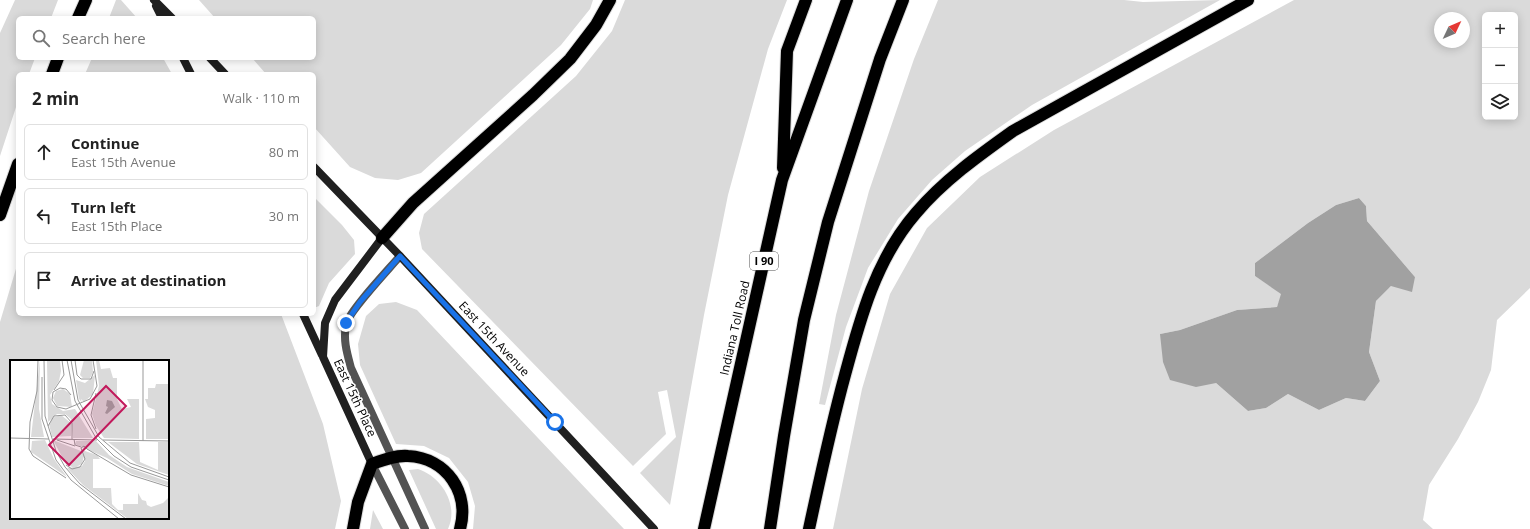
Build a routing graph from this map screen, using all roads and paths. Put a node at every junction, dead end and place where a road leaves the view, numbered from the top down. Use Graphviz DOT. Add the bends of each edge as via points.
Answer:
graph roads {
  1 [pos="86,0"];
  2 [pos="154,0"];
  3 [pos="610,0"];
  4 [pos="806,0"];
  5 [pos="847,0"];
  6 [pos="903,0"];
  7 [pos="1248,0"];
  8 [pos="79,16"];
  9 [pos="161,16"];
  10 [pos="170,16"];
  11 [pos="57,60"];
  12 [pos="183,60"];
  13 [pos="212,60"];
  14 [pos="53,72"];
  15 [pos="190,72"];
  16 [pos="223,72"];
  17 [pos="316,169"];
  18 [pos="16,170"];
  19 [pos="782,180"];
  20 [pos="0,215"];
  21 [pos="382,238"];
  22 [pos="400,256"];
  23 [pos="304,316"];
  24 [pos="323,357"];
  25 [pos="392,458"];
  26 [pos="372,464"];
  27 [pos="353,529"];
  28 [pos="405,529"];
  29 [pos="425,529"];
  30 [pos="460,529"];
  31 [pos="654,529"];
  32 [pos="704,529"];
  33 [pos="770,529"];
  34 [pos="809,529"];
  1 -- 8 [label="highway"];
  2 -- 9 [label="street"];
  2 -- 10 [label="street"];
  3 -- 21 [label="highway" via="596,25 570,59 413,202"];
  4 -- 19 [label="highway" via="787,51"];
  5 -- 19 [label="highway, Indiana Toll Road / I 90"];
  6 -- 33 [label="highway" via="880,59 828,222 804,320"];
  7 -- 34 [label="highway" via="1013,131 945,183 915,214 886,255 860,319 833,421"];
  11 -- 14 [label="highway"];
  12 -- 15 [label="street"];
  13 -- 16 [label="street"];
  17 -- 21 [label="street, East 15th Avenue"];
  18 -- 20 [label="highway"];
  19 -- 32 [label="highway, Indiana Toll Road / I 90"];
  21 -- 22 [label="street, East 15th Avenue"];
  21 -- 24 [label="street, East 15th Place" via="335,300 325,323"];
  22 -- 25 [label="street, East 15th Place" via="360,302 346,323 345,343 351,368"];
  22 -- 31 [label="street, East 15th Avenue"];
  23 -- 24 [label="street"];
  24 -- 26 [label="street, East 15th Place"];
  25 -- 26 [label="highway"];
  25 -- 29 [label="street, East 15th Place"];
  25 -- 30 [label="highway" via="422,458 437,464 449,475 458,488 462,503"];
  26 -- 27 [label="highway" via="358,502"];
  26 -- 28 [label="street, East 15th Place"];
}
